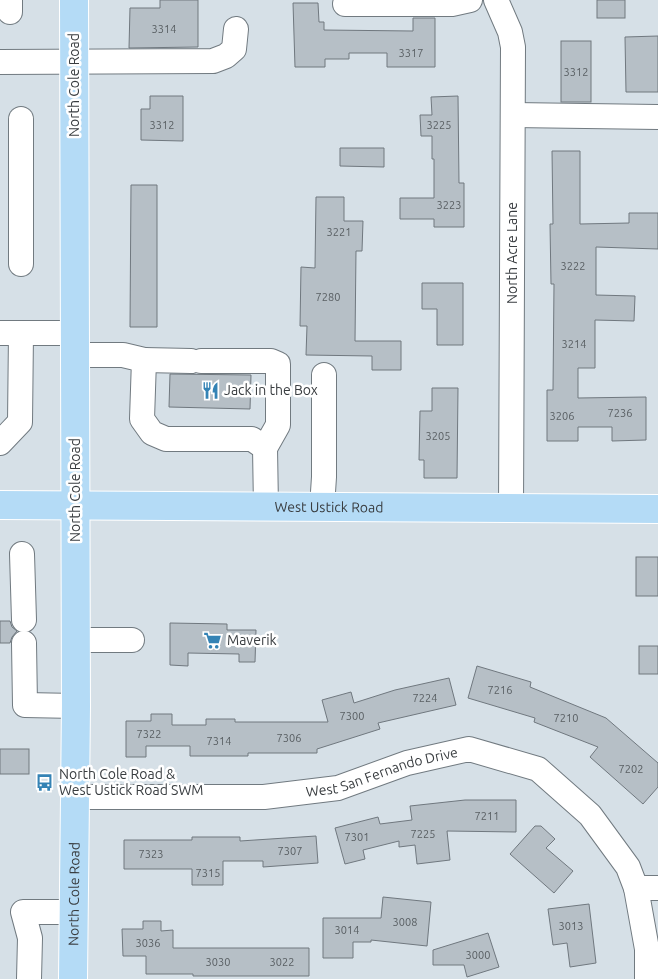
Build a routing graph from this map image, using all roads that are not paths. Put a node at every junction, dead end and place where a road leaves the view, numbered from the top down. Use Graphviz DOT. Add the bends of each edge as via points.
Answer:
graph roads {
  1 [pos="74,0"];
  2 [pos="470,0"];
  3 [pos="496,0"];
  4 [pos="344,4"];
  5 [pos="236,29"];
  6 [pos="0,62"];
  7 [pos="74,63"];
  8 [pos="512,115"];
  9 [pos="658,117"];
  10 [pos="21,119"];
  11 [pos="21,264"];
  12 [pos="10,333"];
  13 [pos="75,344"];
  14 [pos="144,360"];
  15 [pos="324,375"];
  16 [pos="0,443"];
  17 [pos="265,448"];
  18 [pos="0,505"];
  19 [pos="75,506"];
  20 [pos="266,507"];
  21 [pos="322,507"];
  22 [pos="511,508"];
  23 [pos="658,509"];
  24 [pos="22,554"];
  25 [pos="76,640"];
  26 [pos="132,640"];
  27 [pos="76,706"];
  28 [pos="75,797"];
  29 [pos="647,888"];
  30 [pos="73,912"];
  31 [pos="29,979"];
  32 [pos="73,979"];
  33 [pos="647,979"];
  1 -- 7 [label="main road, North Cole Road"];
  2 -- 4 [label="street" via="452,4"];
  3 -- 8 [label="street, North Acre Lane" via="513,47"];
  5 -- 7 [label="street" via="234,49 213,61"];
  6 -- 7 [label="street"];
  7 -- 13 [label="main road, North Cole Road"];
  8 -- 9 [label="street"];
  8 -- 22 [label="street, North Acre Lane"];
  10 -- 11 [label="street"];
  12 -- 13 [label="street"];
  12 -- 16 [label="street" via="20,422"];
  13 -- 14 [label="street"];
  13 -- 19 [label="main road, North Cole Road"];
  14 -- 17 [label="street" via="142,419 152,433 166,439 252,439"];
  14 -- 17 [label="street" via="271,360 278,364 278,424"];
  15 -- 21 [label="street"];
  17 -- 20 [label="street"];
  18 -- 19 [label="main road, West Ustick Road"];
  19 -- 20 [label="main road, West Ustick Road"];
  19 -- 25 [label="main road, North Cole Road"];
  20 -- 21 [label="main road, West Ustick Road"];
  21 -- 22 [label="main road, West Ustick Road"];
  22 -- 23 [label="main road, West Ustick Road"];
  24 -- 27 [label="street" via="26,706"];
  25 -- 26 [label="street"];
  25 -- 27 [label="main road, North Cole Road"];
  27 -- 28 [label="main road, North Cole Road"];
  28 -- 29 [label="street, West San Fernando Drive" via="264,797 338,788 408,763 469,749 538,769 590,815"];
  28 -- 30 [label="main road, North Cole Road"];
  29 -- 33 [label="street, West San Fernando Drive"];
  30 -- 31 [label="street" via="23,912 30,938"];
  30 -- 32 [label="main road, North Cole Road"];
}
